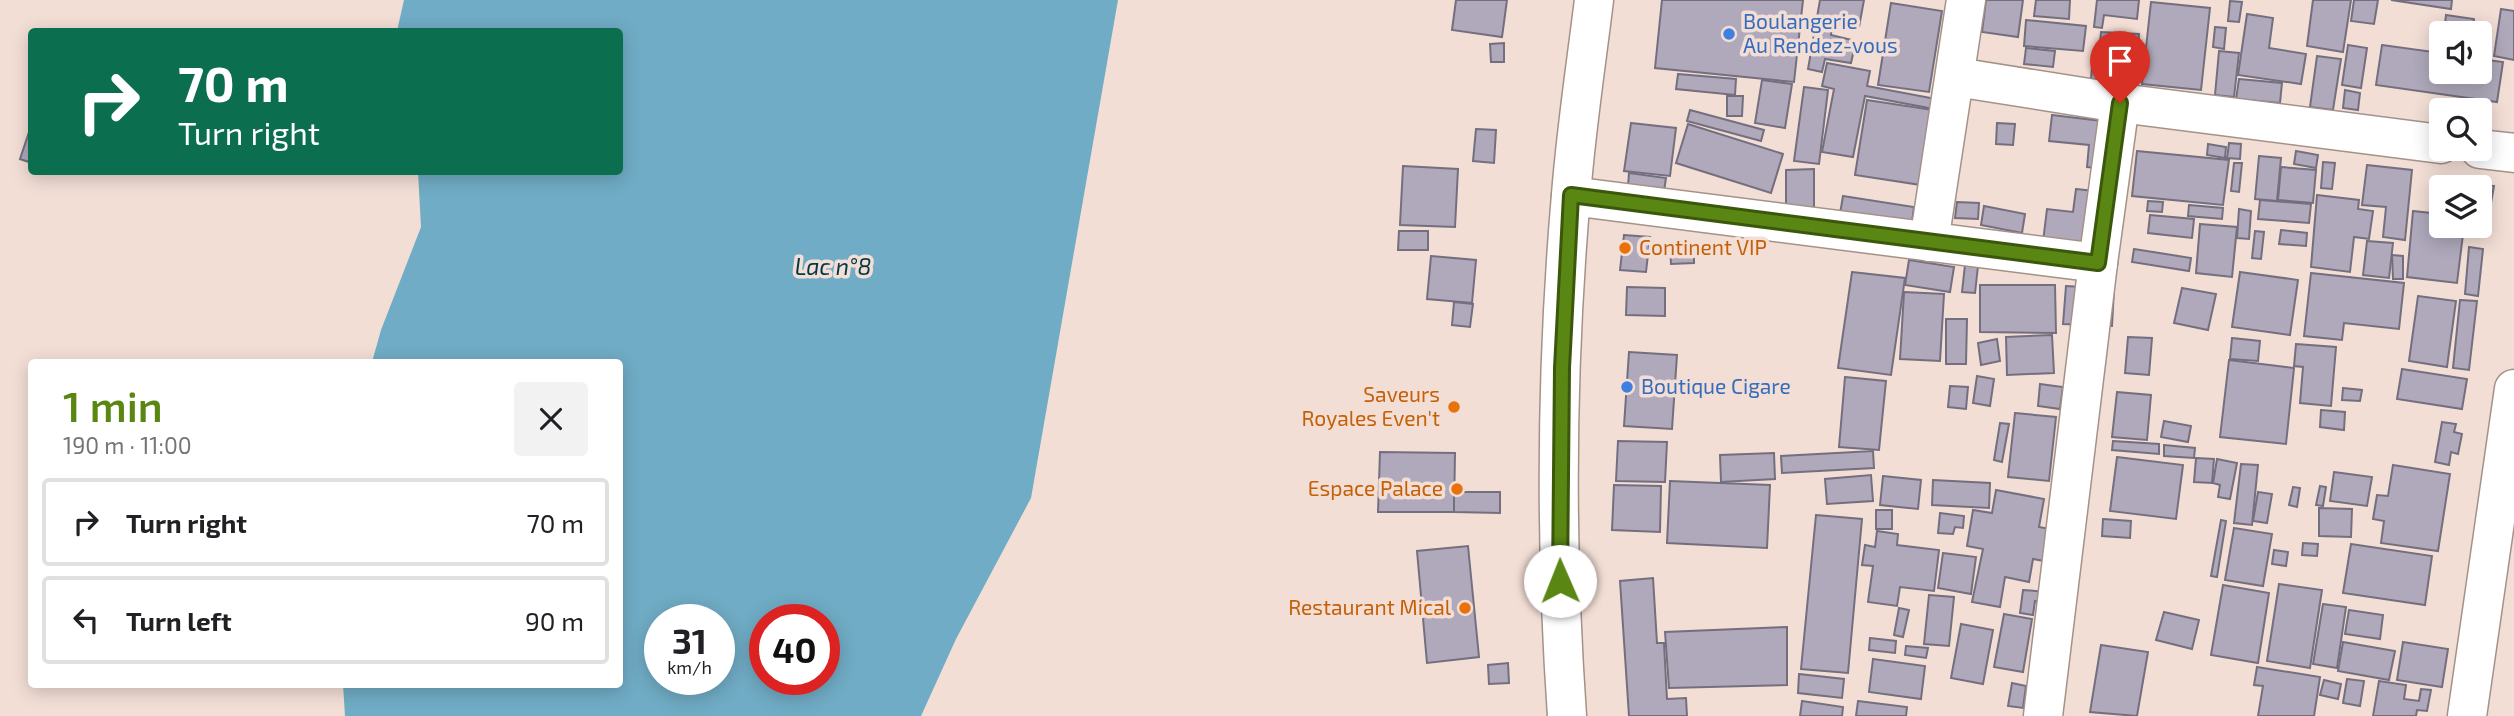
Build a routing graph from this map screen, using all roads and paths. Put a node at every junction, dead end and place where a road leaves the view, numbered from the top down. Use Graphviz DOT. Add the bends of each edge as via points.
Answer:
graph roads {
  1 [pos="1594,0"];
  2 [pos="1966,0"];
  3 [pos="1956,77"];
  4 [pos="2120,103"];
  5 [pos="2429,142"];
  6 [pos="2492,150"];
  7 [pos="2514,153"];
  8 [pos="1571,195"];
  9 [pos="1929,242"];
  10 [pos="2098,263"];
  11 [pos="2514,390"];
  12 [pos="1567,716"];
  13 [pos="2043,716"];
  14 [pos="2467,716"];
  1 -- 8 [label="street"];
  2 -- 3 [label="street"];
  3 -- 4 [label="street"];
  3 -- 9 [label="street"];
  4 -- 5 [label="street"];
  4 -- 10 [label="street"];
  6 -- 7 [label="street"];
  8 -- 9 [label="street"];
  8 -- 12 [label="street" via="1559,542"];
  9 -- 10 [label="street"];
  10 -- 13 [label="street"];
  11 -- 14 [label="street"];
}
